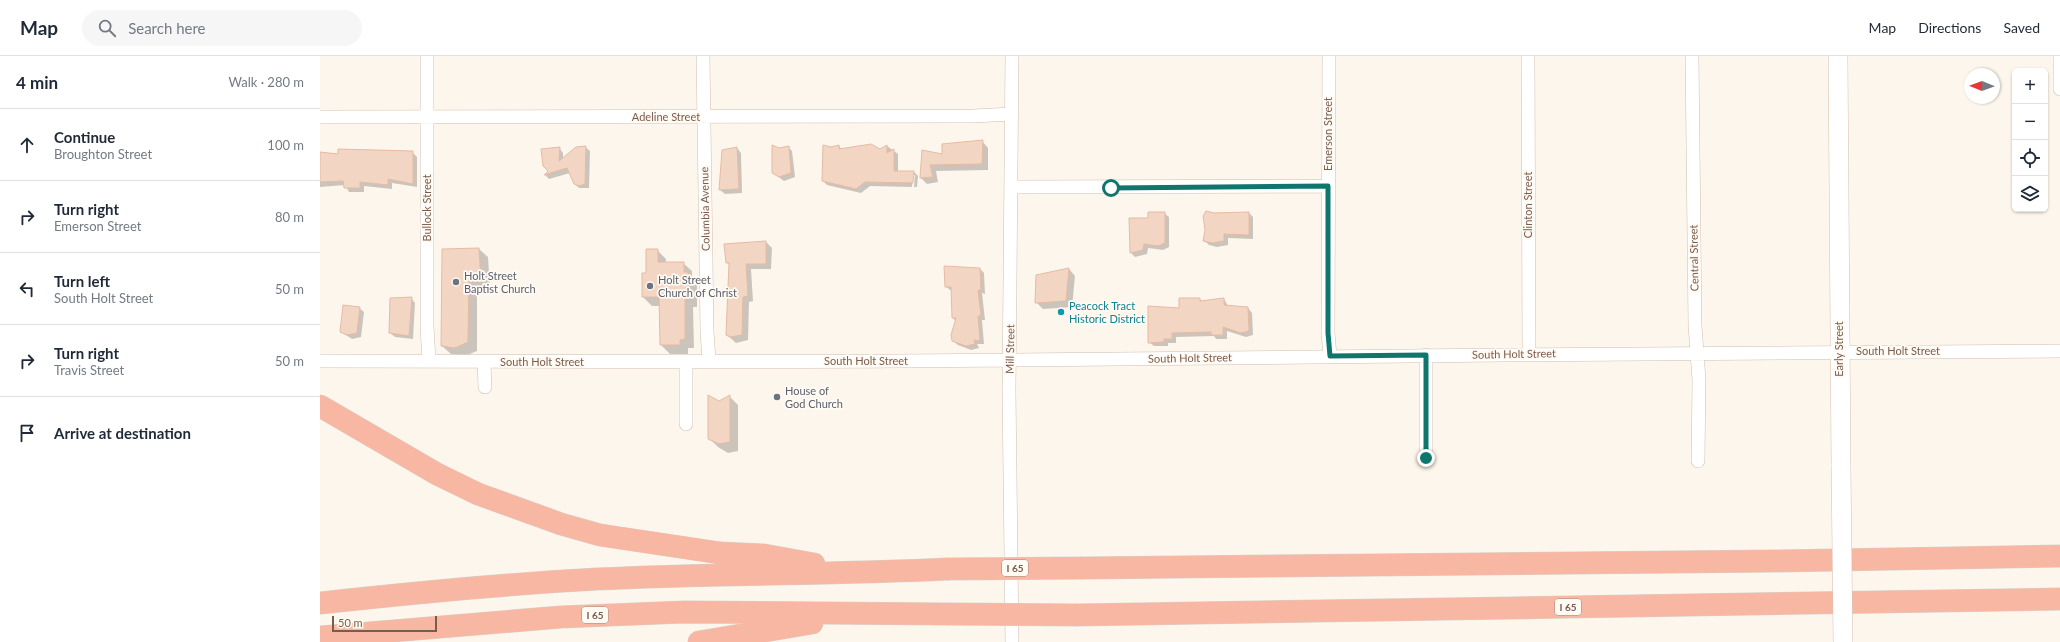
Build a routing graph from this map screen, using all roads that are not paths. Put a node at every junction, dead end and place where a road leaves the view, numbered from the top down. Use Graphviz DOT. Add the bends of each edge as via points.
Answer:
graph roads {
  1 [pos="427,56"];
  2 [pos="703,56"];
  3 [pos="1012,56"];
  4 [pos="1329,56"];
  5 [pos="1528,56"];
  6 [pos="1692,56"];
  7 [pos="1838,56"];
  8 [pos="2060,56"];
  9 [pos="2060,89"];
  10 [pos="1012,114"];
  11 [pos="320,117"];
  12 [pos="427,117"];
  13 [pos="703,117"];
  14 [pos="1328,186"];
  15 [pos="1012,187"];
  16 [pos="2060,351"];
  17 [pos="1697,352"];
  18 [pos="1839,352"];
  19 [pos="1529,354"];
  20 [pos="1426,355"];
  21 [pos="1330,356"];
  22 [pos="1010,360"];
  23 [pos="320,361"];
  24 [pos="429,361"];
  25 [pos="484,362"];
  26 [pos="686,362"];
  27 [pos="709,362"];
  28 [pos="485,387"];
  29 [pos="320,406"];
  30 [pos="686,424"];
  31 [pos="1426,458"];
  32 [pos="1698,461"];
  33 [pos="2060,556"];
  34 [pos="860,573"];
  35 [pos="2060,599"];
  36 [pos="320,603"];
  37 [pos="870,614"];
  38 [pos="320,637"];
  39 [pos="699,642"];
  40 [pos="1012,642"];
  41 [pos="1843,642"];
  1 -- 12 [label="street, Bullock Street"];
  2 -- 13 [label="street, Columbia Avenue"];
  3 -- 10 [label="street, Mill Street"];
  4 -- 14 [label="street, Emerson Street"];
  5 -- 19 [label="street, Clinton Street"];
  6 -- 17 [label="street, Central Street"];
  7 -- 18 [label="street, Early Street"];
  8 -- 9 [label="street"];
  10 -- 13 [label="street, Adeline Street"];
  10 -- 15 [label="street, Mill Street"];
  11 -- 12 [label="street, Adeline Street"];
  12 -- 13 [label="street, Adeline Street"];
  12 -- 24 [label="street, Bullock Street"];
  13 -- 27 [label="street, Columbia Avenue"];
  14 -- 15 [label="street"];
  14 -- 21 [label="street, Emerson Street"];
  15 -- 22 [label="street, Mill Street"];
  16 -- 18 [label="street, South Holt Street"];
  17 -- 18 [label="street, South Holt Street"];
  17 -- 19 [label="street, South Holt Street"];
  17 -- 32 [label="street, Central Street"];
  18 -- 41 [label="street, Early Street, bridge"];
  19 -- 20 [label="street, South Holt Street"];
  20 -- 21 [label="street, South Holt Street"];
  20 -- 31 [label="street"];
  21 -- 22 [label="street, South Holt Street"];
  22 -- 27 [label="street, South Holt Street"];
  22 -- 40 [label="street, Mill Street"];
  23 -- 24 [label="street, South Holt Street"];
  24 -- 25 [label="street, South Holt Street"];
  25 -- 26 [label="street, South Holt Street"];
  25 -- 28 [label="street"];
  26 -- 27 [label="street, South Holt Street"];
  26 -- 30 [label="street"];
  29 -- 34 [label="highway" via="437,474 478,494 561,524 600,535 720,553 764,555"];
  33 -- 34 [label="highway, I 65, bridge" via="947,569"];
  34 -- 36 [label="highway, I 65" via="596,579"];
  35 -- 37 [label="highway, I 65, bridge" via="1077,615"];
  37 -- 38 [label="highway, I 65" via="684,612 561,617"];
  37 -- 39 [label="highway"];
}
